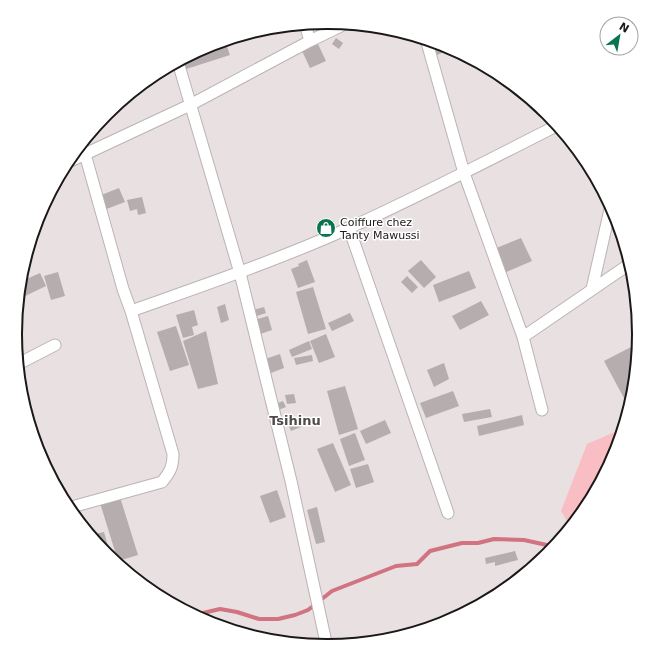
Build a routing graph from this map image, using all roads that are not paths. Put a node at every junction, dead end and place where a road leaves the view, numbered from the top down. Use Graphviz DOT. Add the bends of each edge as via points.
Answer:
graph roads {
  1 [pos="334,29"];
  2 [pos="307,30"];
  3 [pos="310,41"];
  4 [pos="428,46"];
  5 [pos="180,68"];
  6 [pos="190,105"];
  7 [pos="553,128"];
  8 [pos="86,148"];
  9 [pos="84,151"];
  10 [pos="464,173"];
  11 [pos="609,215"];
  12 [pos="348,228"];
  13 [pos="625,267"];
  14 [pos="240,273"];
  15 [pos="592,289"];
  16 [pos="131,311"];
  17 [pos="523,337"];
  18 [pos="55,345"];
  19 [pos="24,361"];
  20 [pos="542,410"];
  21 [pos="75,506"];
  22 [pos="448,513"];
  23 [pos="325,640"];
  1 -- 3 [label="street"];
  2 -- 3 [label="street"];
  3 -- 6 [label="street"];
  4 -- 10 [label="street"];
  5 -- 6 [label="street"];
  6 -- 8 [label="street"];
  6 -- 14 [label="street"];
  7 -- 10 [label="street"];
  9 -- 16 [label="street"];
  10 -- 12 [label="street"];
  10 -- 17 [label="street"];
  11 -- 15 [label="street"];
  12 -- 14 [label="street"];
  12 -- 22 [label="street"];
  13 -- 15 [label="street"];
  14 -- 16 [label="street"];
  14 -- 23 [label="street"];
  15 -- 17 [label="street"];
  16 -- 21 [label="street" via="173,454 173,464 162,482"];
  17 -- 20 [label="street"];
  18 -- 19 [label="street"];
}
